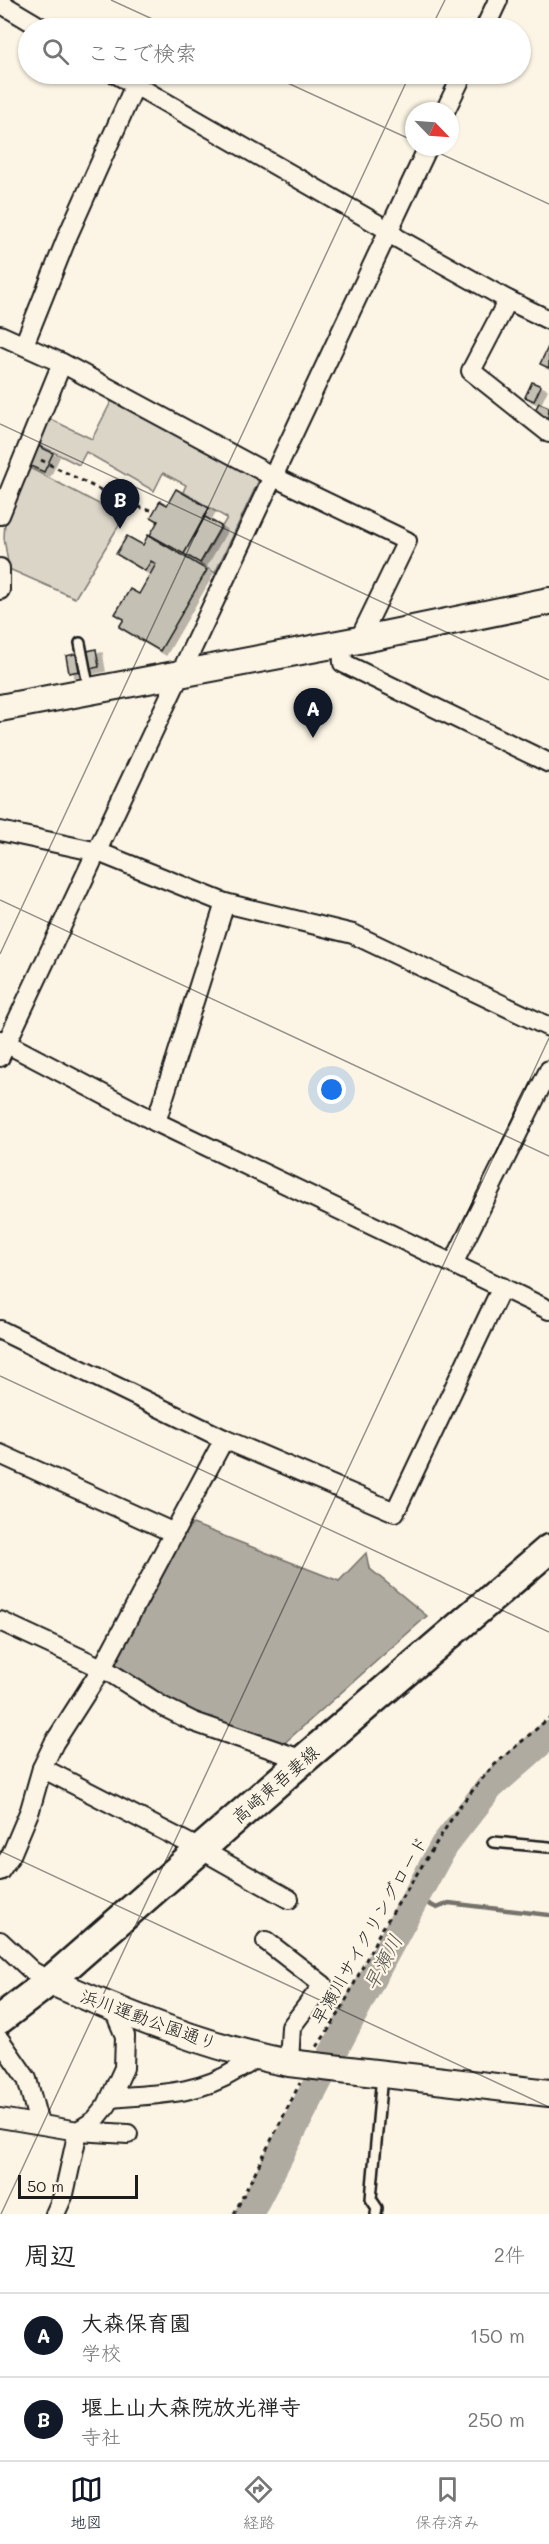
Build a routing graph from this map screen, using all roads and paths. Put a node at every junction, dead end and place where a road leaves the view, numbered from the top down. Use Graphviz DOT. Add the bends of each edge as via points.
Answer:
graph roads {
  1 [pos="498,0"];
  2 [pos="0,3"];
  3 [pos="25,18"];
  4 [pos="489,18"];
  5 [pos="458,84"];
  6 [pos="135,85"];
  7 [pos="449,102"];
  8 [pos="424,156"];
  9 [pos="388,230"];
  10 [pos="508,300"];
  11 [pos="549,320"];
  12 [pos="0,335"];
  13 [pos="24,345"];
  14 [pos="62,363"];
  15 [pos="549,433"];
  16 [pos="26,452"];
  17 [pos="272,476"];
  18 [pos="151,510"];
  19 [pos="0,515"];
  20 [pos="0,568"];
  21 [pos="0,590"];
  22 [pos="549,601"];
  23 [pos="350,642"];
  24 [pos="80,643"];
  25 [pos="179,673"];
  26 [pos="89,690"];
  27 [pos="0,708"];
  28 [pos="549,763"];
  29 [pos="0,831"];
  30 [pos="98,852"];
  31 [pos="225,903"];
  32 [pos="549,1027"];
  33 [pos="2,1046"];
  34 [pos="549,1070"];
  35 [pos="156,1122"];
  36 [pos="453,1264"];
  37 [pos="502,1287"];
  38 [pos="549,1310"];
  39 [pos="0,1330"];
  40 [pos="224,1439"];
  41 [pos="0,1454"];
  42 [pos="174,1533"];
  43 [pos="549,1549"];
  44 [pos="0,1621"];
  45 [pos="102,1668"];
  46 [pos="549,1718"];
  47 [pos="303,1760"];
  48 [pos="42,1768"];
  49 [pos="493,1842"];
  50 [pos="549,1847"];
  51 [pos="200,1849"];
  52 [pos="0,1871"];
  53 [pos="289,1899"];
  54 [pos="0,1941"];
  55 [pos="266,1941"];
  56 [pos="50,1981"];
  57 [pos="112,2008"];
  58 [pos="0,2019"];
  59 [pos="0,2040"];
  60 [pos="254,2057"];
  61 [pos="304,2065"];
  62 [pos="382,2074"];
  63 [pos="549,2093"];
  64 [pos="111,2098"];
  65 [pos="0,2118"];
  66 [pos="39,2124"];
  67 [pos="78,2131"];
  68 [pos="128,2134"];
  69 [pos="55,2214"];
  70 [pos="234,2214"];
  71 [pos="376,2214"];
  1 -- 4 [label="street"];
  2 -- 3 [label="street"];
  5 -- 7 [label="street"];
  6 -- 9 [label="street"];
  6 -- 13 [label="street"];
  8 -- 9 [label="street"];
  9 -- 10 [label="street"];
  9 -- 17 [label="street"];
  10 -- 11 [label="street"];
  10 -- 15 [label="street" via="471,371"];
  12 -- 13 [label="street"];
  13 -- 14 [label="street"];
  14 -- 16 [label="street"];
  14 -- 17 [label="street"];
  16 -- 18 [label="path" via="130,505"];
  16 -- 19 [label="street"];
  17 -- 23 [label="street" via="407,541"];
  17 -- 25 [label="street"];
  20 -- 21 [label="street"];
  22 -- 23 [label="street"];
  23 -- 25 [label="street"];
  23 -- 28 [label="street" via="343,663"];
  24 -- 26 [label="lane"];
  25 -- 26 [label="street"];
  25 -- 30 [label="street"];
  26 -- 27 [label="street"];
  29 -- 30 [label="street"];
  30 -- 31 [label="street"];
  30 -- 33 [label="street"];
  31 -- 32 [label="street" via="353,934"];
  31 -- 35 [label="street"];
  33 -- 35 [label="street"];
  34 -- 36 [label="street"];
  35 -- 36 [label="street"];
  36 -- 37 [label="street"];
  37 -- 38 [label="street"];
  37 -- 40 [label="street" via="395,1512"];
  39 -- 40 [label="street"];
  40 -- 42 [label="street"];
  41 -- 42 [label="street"];
  42 -- 45 [label="street"];
  43 -- 47 [label="main road, 高崎東吾妻線"];
  44 -- 45 [label="street"];
  45 -- 47 [label="street" via="194,1722"];
  45 -- 48 [label="street"];
  46 -- 61 [label="path, 早瀬川サイクリングロード" via="492,1767 459,1807 380,1934 340,2012"];
  47 -- 51 [label="main road, 高崎東吾妻線"];
  48 -- 51 [label="street"];
  48 -- 52 [label="street" via="30,1810"];
  49 -- 50 [label="lane"];
  51 -- 53 [label="street"];
  51 -- 56 [label="main road, 高崎東吾妻線"];
  54 -- 56 [label="street, 浜川運動公園通り" via="32,1971"];
  55 -- 61 [label="street" via="323,1985 291,2028"];
  56 -- 57 [label="street, 浜川運動公園通り"];
  56 -- 58 [label="main road, 高崎東吾妻線"];
  57 -- 60 [label="street, 浜川運動公園通り"];
  57 -- 64 [label="street" via="125,2036 126,2052 124,2068"];
  59 -- 66 [label="street" via="27,2079"];
  60 -- 61 [label="street, 浜川運動公園通り"];
  60 -- 64 [label="street" via="225,2078 202,2088"];
  61 -- 62 [label="street, 浜川運動公園通り"];
  61 -- 70 [label="path, 早瀬川サイクリングロード" via="295,2097"];
  62 -- 63 [label="street"];
  62 -- 71 [label="lane" via="371,2199"];
  64 -- 67 [label="street" via="95,2120"];
  65 -- 66 [label="street"];
  66 -- 67 [label="street"];
  67 -- 68 [label="street"];
  67 -- 69 [label="street" via="64,2194"];
}
